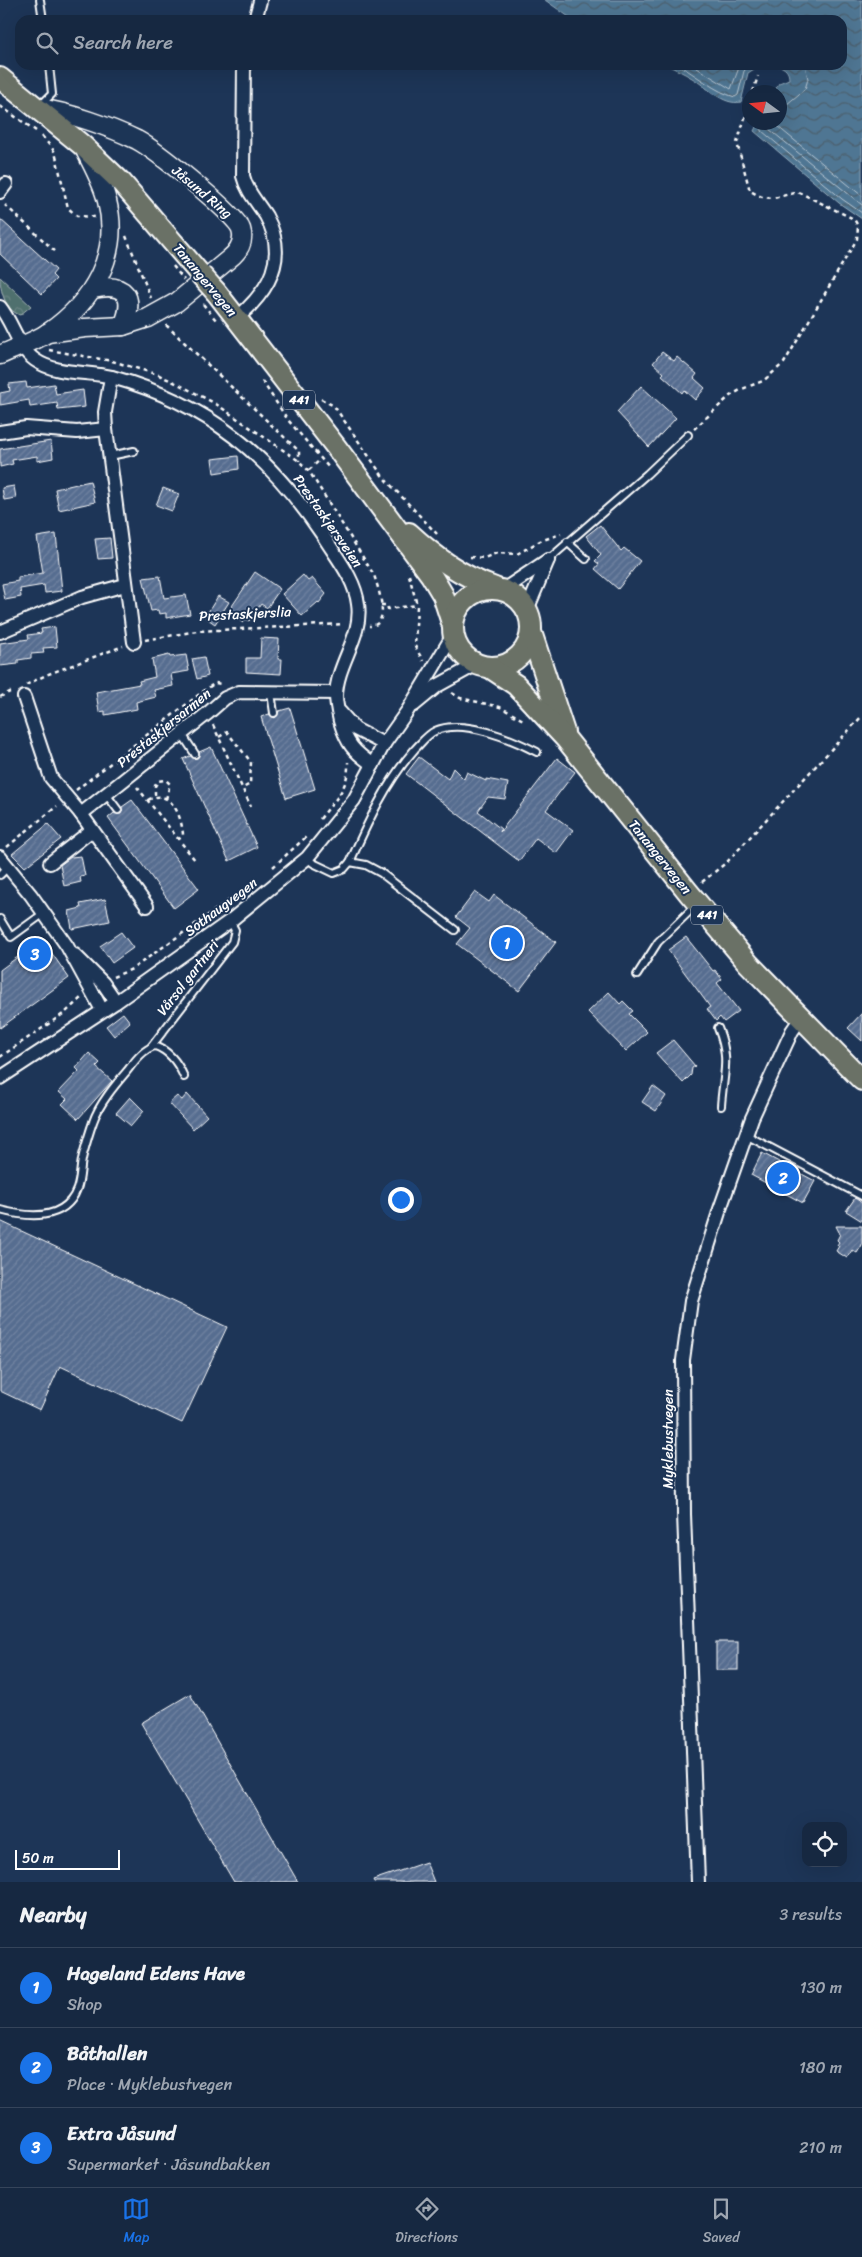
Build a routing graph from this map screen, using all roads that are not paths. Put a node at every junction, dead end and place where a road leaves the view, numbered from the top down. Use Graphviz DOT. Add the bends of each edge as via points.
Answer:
graph roads {
  1 [pos="40,0"];
  2 [pos="260,1"];
  3 [pos="42,15"];
  4 [pos="256,15"];
  5 [pos="50,70"];
  6 [pos="244,70"];
  7 [pos="0,78"];
  8 [pos="38,108"];
  9 [pos="82,145"];
  10 [pos="93,289"];
  11 [pos="0,307"];
  12 [pos="237,318"];
  13 [pos="123,326"];
  14 [pos="47,333"];
  15 [pos="23,344"];
  16 [pos="0,355"];
  17 [pos="111,377"];
  18 [pos="106,429"];
  19 [pos="0,432"];
  20 [pos="688,434"];
  21 [pos="134,450"];
  22 [pos="110,456"];
  23 [pos="382,508"];
  24 [pos="567,542"];
  25 [pos="586,559"];
  26 [pos="548,560"];
  27 [pos="125,585"];
  28 [pos="499,589"];
  29 [pos="527,610"];
  30 [pos="453,630"];
  31 [pos="0,632"];
  32 [pos="531,632"];
  33 [pos="134,642"];
  34 [pos="483,665"];
  35 [pos="20,692"];
  36 [pos="271,693"];
  37 [pos="336,693"];
  38 [pos="337,708"];
  39 [pos="408,710"];
  40 [pos="274,713"];
  41 [pos="182,734"];
  42 [pos="566,739"];
  43 [pos="384,744"];
  44 [pos="538,752"];
  45 [pos="195,754"];
  46 [pos="373,765"];
  47 [pos="106,794"];
  48 [pos="118,810"];
  49 [pos="81,814"];
  50 [pos="92,830"];
  51 [pos="307,858"];
  52 [pos="3,862"];
  53 [pos="350,862"];
  54 [pos="50,864"];
  55 [pos="693,899"];
  56 [pos="147,906"];
  57 [pos="44,913"];
  58 [pos="0,920"];
  59 [pos="230,921"];
  60 [pos="456,930"];
  61 [pos="67,946"];
  62 [pos="637,975"];
  63 [pos="116,1002"];
  64 [pos="102,1010"];
  65 [pos="801,1018"];
  66 [pos="718,1028"];
  67 [pos="151,1047"];
  68 [pos="184,1077"];
  69 [pos="0,1078"];
  70 [pos="862,1080"];
  71 [pos="721,1106"];
  72 [pos="746,1135"];
  73 [pos="862,1196"];
  74 [pos="0,1210"];
  75 [pos="698,1882"];
  1 -- 3 [label="lane"];
  2 -- 4 [label="street"];
  5 -- 8 [label="lane" via="52,94"];
  6 -- 12 [label="street" via="243,176 270,227 276,252 268,285"];
  7 -- 8 [label="main road, Tanangervegen / 441"];
  8 -- 9 [label="main road, Tanangervegen / 441"];
  8 -- 13 [label="main road, Jåsund Ring" via="59,110 144,144 225,209 240,225 242,238 237,252 177,302"];
  9 -- 10 [label="main road, Jåsund Ring" via="102,185 110,216 108,253"];
  9 -- 12 [label="main road, Tanangervegen / 441, bridge" via="143,206"];
  10 -- 13 [label="main road" via="113,287 127,295 130,303"];
  10 -- 14 [label="main road, Jåsund Ring" via="80,306"];
  11 -- 15 [label="street, Prestaskjersveien"];
  12 -- 23 [label="main road, Tanangervegen / 441"];
  13 -- 14 [label="main road, Jåsund Ring"];
  14 -- 15 [label="main road, Jåsund Ring"];
  15 -- 16 [label="main road, Jåsund Ring"];
  15 -- 17 [label="street, Prestaskjersveien" via="29,354 44,365"];
  17 -- 18 [label="street" via="105,412"];
  17 -- 37 [label="street, Prestaskjersveien" via="185,404 239,438 294,495 346,571 358,605 358,624"];
  18 -- 19 [label="street" via="77,432 26,428"];
  18 -- 22 [label="street"];
  20 -- 24 [label="lane" via="647,474"];
  21 -- 22 [label="lane"];
  22 -- 27 [label="street"];
  23 -- 28 [label="main road, Tanangervegen / 441" via="436,557 473,580"];
  23 -- 30 [label="main road, Tanangervegen / 441" via="443,595"];
  24 -- 25 [label="lane"];
  24 -- 26 [label="lane"];
  26 -- 28 [label="street"];
  26 -- 29 [label="street"];
  27 -- 31 [label="street" via="82,597"];
  27 -- 33 [label="street"];
  28 -- 29 [label="main road, 441" via="519,599"];
  28 -- 30 [label="main road" via="471,594 455,614"];
  29 -- 32 [label="main road, 441"];
  30 -- 34 [label="main road, 441" via="459,649 467,658"];
  30 -- 39 [label="street, Sothaugvegen"];
  32 -- 34 [label="main road" via="528,644 512,661 501,666"];
  32 -- 42 [label="main road, Tanangervegen / 441"];
  34 -- 39 [label="street, Sothaugvegen" via="437,686"];
  34 -- 42 [label="main road, Tanangervegen / 441" via="516,685"];
  35 -- 49 [label="street" via="52,778"];
  36 -- 37 [label="street, Prestaskjersarmen"];
  36 -- 40 [label="lane"];
  36 -- 41 [label="street, Prestaskjersarmen" via="239,692 225,698"];
  37 -- 38 [label="street, Prestaskjersveien"];
  38 -- 43 [label="street" via="355,729"];
  38 -- 46 [label="street, Prestaskjersveien" via="345,737 354,752"];
  39 -- 43 [label="street, Sothaugvegen"];
  41 -- 45 [label="lane"];
  41 -- 47 [label="street, Prestaskjersarmen"];
  42 -- 55 [label="main road, Tanangervegen / 441"];
  43 -- 46 [label="street, Sothaugvegen"];
  44 -- 53 [label="lane" via="513,739 487,732 453,727 434,731 399,768"];
  46 -- 51 [label="street, Sothaugvegen" via="354,800"];
  47 -- 48 [label="lane"];
  47 -- 49 [label="street, Prestaskjersarmen"];
  49 -- 50 [label="street"];
  50 -- 54 [label="street"];
  50 -- 56 [label="street"];
  51 -- 53 [label="lane" via="334,873"];
  51 -- 59 [label="street, Sothaugvegen"];
  52 -- 57 [label="street"];
  53 -- 60 [label="lane" via="366,865 381,874"];
  55 -- 62 [label="lane" via="658,942"];
  55 -- 65 [label="main road, Tanangervegen / 441"];
  57 -- 58 [label="lane" via="12,937"];
  57 -- 61 [label="street"];
  59 -- 63 [label="street, Sothaugvegen"];
  59 -- 67 [label="lane, Vårsol gartneri" via="235,930 232,942"];
  61 -- 63 [label="street" via="104,983"];
  61 -- 64 [label="street"];
  63 -- 64 [label="street, Sothaugvegen"];
  64 -- 69 [label="street, Sothaugvegen"];
  65 -- 70 [label="main road, Tanangervegen / 441"];
  65 -- 72 [label="street, Myklebustvegen" via="792,1031"];
  66 -- 71 [label="lane" via="727,1060"];
  67 -- 68 [label="lane" via="158,1047 178,1063"];
  67 -- 74 [label="lane, Vårsol gartneri" via="118,1082 94,1120 77,1189 69,1201 42,1215 20,1215"];
  72 -- 73 [label="lane"];
  72 -- 75 [label="street, Myklebustvegen" via="691,1301 683,1360 684,1514"];
}
